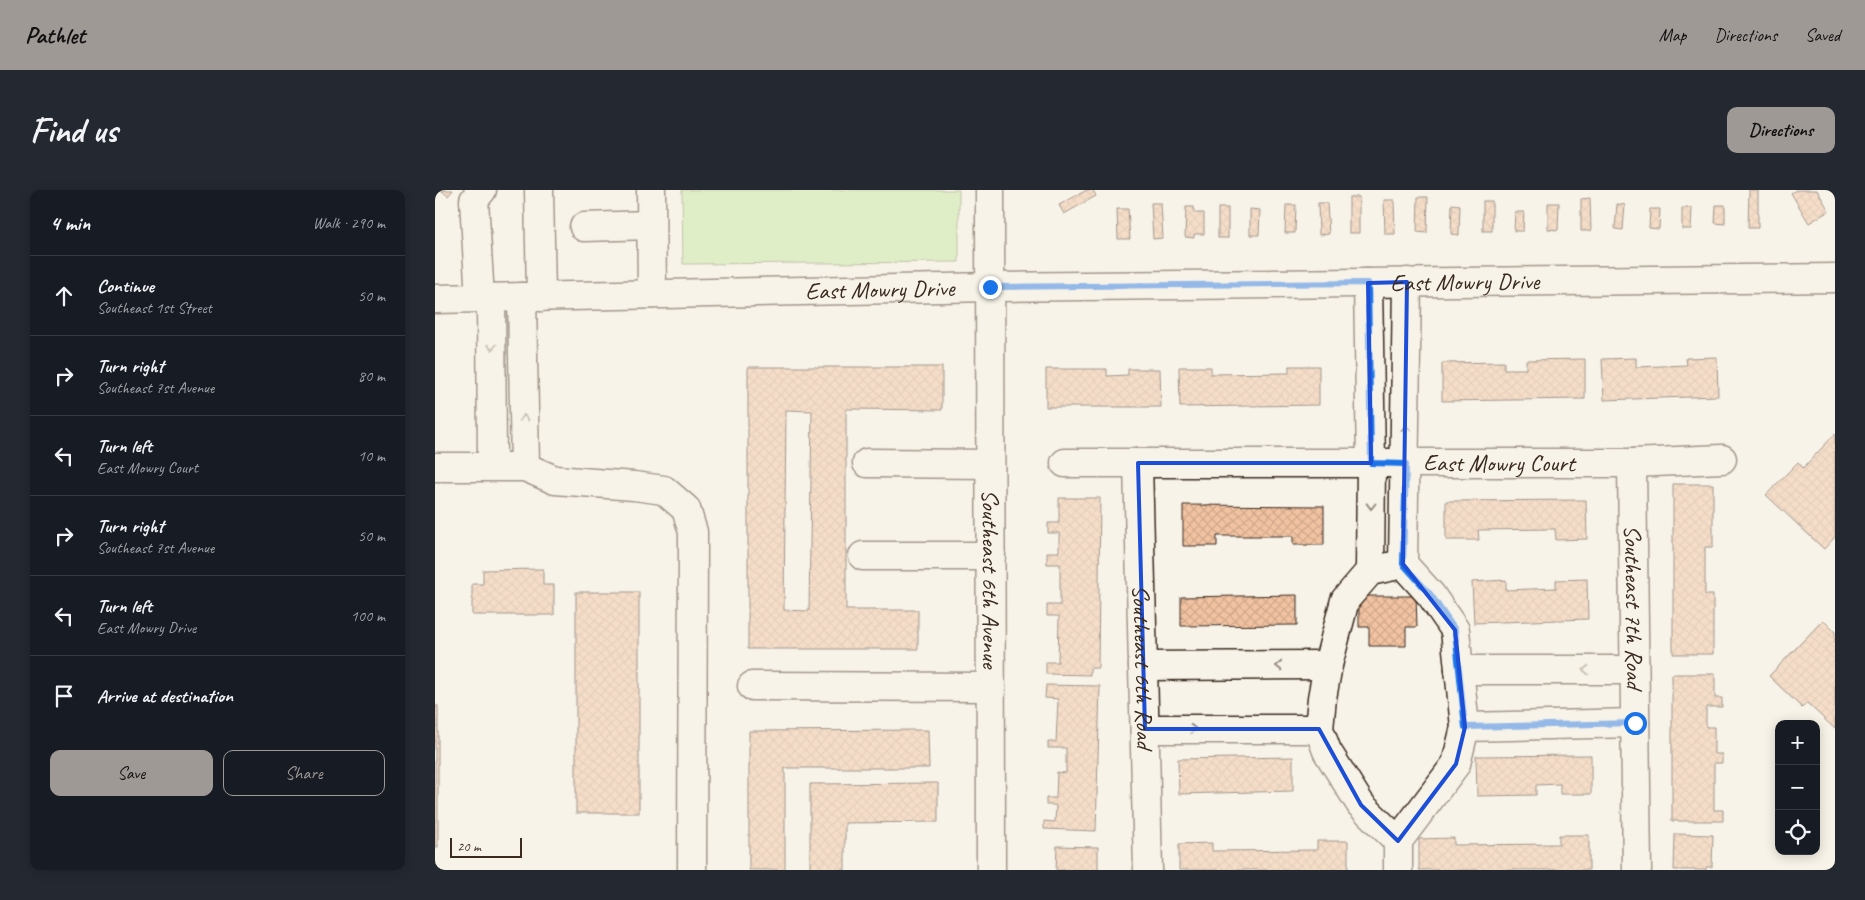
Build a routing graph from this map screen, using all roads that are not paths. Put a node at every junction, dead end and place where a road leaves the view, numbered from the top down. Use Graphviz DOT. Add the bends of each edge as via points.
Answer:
graph roads {
  1 [pos="482,190"];
  2 [pos="539,190"];
  3 [pos="651,190"];
  4 [pos="990,190"];
  5 [pos="651,225"];
  6 [pos="585,227"];
  7 [pos="1835,278"];
  8 [pos="1407,282"];
  9 [pos="1368,283"];
  10 [pos="990,287"];
  11 [pos="652,294"];
  12 [pos="532,297"];
  13 [pos="486,298"];
  14 [pos="435,299"];
  15 [pos="1722,459"];
  16 [pos="867,463"];
  17 [pos="1065,463"];
  18 [pos="1138,463"];
  19 [pos="1371,463"];
  20 [pos="1632,463"];
  21 [pos="990,464"];
  22 [pos="1406,464"];
  23 [pos="492,466"];
  24 [pos="435,467"];
  25 [pos="525,467"];
  26 [pos="863,556"];
  27 [pos="991,556"];
  28 [pos="1403,564"];
  29 [pos="1370,571"];
  30 [pos="1328,665"];
  31 [pos="1143,666"];
  32 [pos="1459,670"];
  33 [pos="1635,670"];
  34 [pos="752,686"];
  35 [pos="991,687"];
  36 [pos="1635,723"];
  37 [pos="1465,727"];
  38 [pos="1145,729"];
  39 [pos="1319,729"];
  40 [pos="1398,840"];
  41 [pos="692,870"];
  42 [pos="991,870"];
  43 [pos="1148,870"];
  44 [pos="1398,870"];
  45 [pos="1637,870"];
  1 -- 13 [label="street" via="474,200"];
  2 -- 12 [label="street"];
  3 -- 5 [label="street"];
  4 -- 10 [label="street, Southeast 6th Avenue"];
  5 -- 6 [label="street"];
  5 -- 11 [label="street"];
  7 -- 8 [label="street, East Mowry Drive"];
  8 -- 9 [label="street, East Mowry Drive"];
  22 -- 8 [label="street, one-way"];
  9 -- 10 [label="street, East Mowry Drive"];
  9 -- 19 [label="street"];
  10 -- 11 [label="street, East Mowry Drive"];
  10 -- 21 [label="street, Southeast 6th Avenue"];
  11 -- 12 [label="street, East Mowry Drive"];
  12 -- 13 [label="street, East Mowry Drive"];
  25 -- 12 [label="street, one-way"];
  13 -- 14 [label="street, East Mowry Drive"];
  13 -- 23 [label="street, one-way"];
  15 -- 20 [label="street, East Mowry Court"];
  16 -- 21 [label="street"];
  17 -- 18 [label="street, East Mowry Court"];
  18 -- 19 [label="street, East Mowry Court"];
  18 -- 31 [label="street, Southeast 6th Road"];
  19 -- 22 [label="street, East Mowry Court"];
  19 -- 29 [label="street, one-way"];
  20 -- 22 [label="street, East Mowry Court"];
  20 -- 33 [label="street, Southeast 7th Road"];
  21 -- 27 [label="street, Southeast 6th Avenue"];
  22 -- 28 [label="street"];
  23 -- 24 [label="street"];
  23 -- 25 [label="street"];
  25 -- 41 [label="street" via="555,480 664,490 686,509 693,532"];
  26 -- 27 [label="street"];
  27 -- 35 [label="street, Southeast 6th Avenue"];
  28 -- 29 [label="street"];
  28 -- 32 [label="street" via="1431,595 1455,630"];
  29 -- 30 [label="street" via="1345,600"];
  30 -- 31 [label="street, one-way"];
  30 -- 39 [label="street"];
  31 -- 38 [label="street, Southeast 6th Road"];
  33 -- 32 [label="street, one-way"];
  32 -- 37 [label="street"];
  33 -- 36 [label="street, Southeast 7th Road"];
  34 -- 35 [label="street"];
  35 -- 42 [label="street, Southeast 6th Avenue"];
  36 -- 37 [label="street"];
  36 -- 45 [label="street, Southeast 7th Road"];
  37 -- 40 [label="street" via="1457,764"];
  38 -- 39 [label="street, one-way"];
  38 -- 43 [label="street, Southeast 6th Road"];
  39 -- 40 [label="street" via="1327,751 1361,805"];
  40 -- 44 [label="street"];
}
